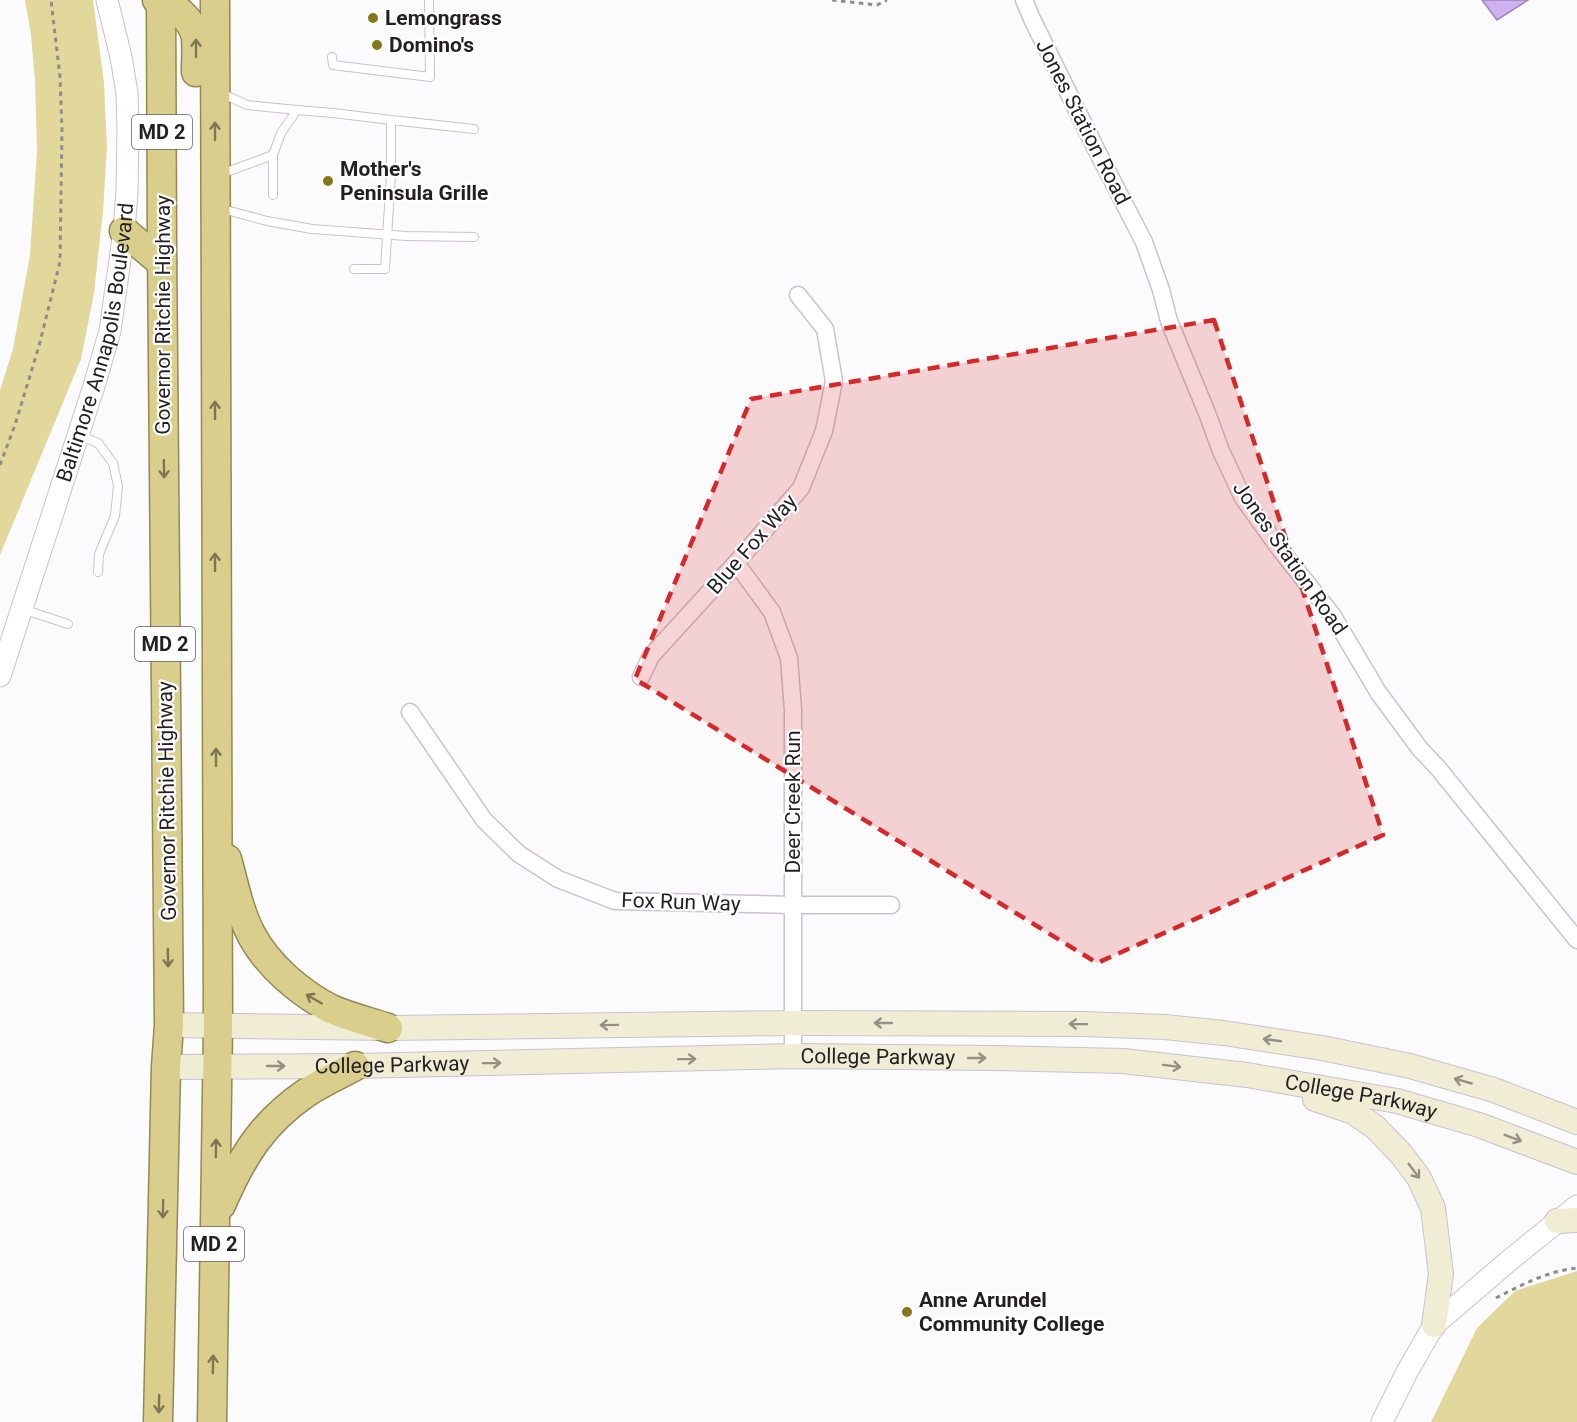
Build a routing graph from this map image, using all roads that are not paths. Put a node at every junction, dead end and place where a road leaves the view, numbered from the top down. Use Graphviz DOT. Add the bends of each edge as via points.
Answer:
graph roads {
  1 [pos="107,0"];
  2 [pos="160,0"];
  3 [pos="214,0"];
  4 [pos="429,0"];
  5 [pos="1024,0"];
  6 [pos="332,57"];
  7 [pos="215,90"];
  8 [pos="297,110"];
  9 [pos="391,120"];
  10 [pos="474,129"];
  11 [pos="273,155"];
  12 [pos="215,176"];
  13 [pos="273,195"];
  14 [pos="215,209"];
  15 [pos="124,231"];
  16 [pos="387,235"];
  17 [pos="474,237"];
  18 [pos="162,263"];
  19 [pos="354,268"];
  20 [pos="216,294"];
  21 [pos="798,296"];
  22 [pos="79,435"];
  23 [pos="736,563"];
  24 [pos="98,572"];
  25 [pos="22,609"];
  26 [pos="68,624"];
  27 [pos="0,676"];
  28 [pos="641,677"];
  29 [pos="410,712"];
  30 [pos="216,816"];
  31 [pos="794,905"];
  32 [pos="891,905"];
  33 [pos="1577,940"];
  34 [pos="793,1023"];
  35 [pos="169,1025"];
  36 [pos="218,1026"];
  37 [pos="388,1029"];
  38 [pos="793,1056"];
  39 [pos="166,1066"];
  40 [pos="218,1066"];
  41 [pos="355,1066"];
  42 [pos="1247,1075"];
  43 [pos="1494,1090"];
  44 [pos="1577,1106"];
  45 [pos="1577,1122"];
  46 [pos="1577,1162"];
  47 [pos="1577,1206"];
  48 [pos="215,1218"];
  49 [pos="1567,1221"];
  50 [pos="1434,1325"];
  51 [pos="158,1422"];
  52 [pos="212,1422"];
  53 [pos="1382,1422"];
  1 -- 15 [label="street, Baltimore Annapolis Boulevard" via="127,93"];
  2 -- 18 [label="highway, Governor Ritchie Highway / MD 2"];
  20 -- 2 [label="highway, one-way" via="196,216 196,36 178,10"];
  3 -- 7 [label="highway, MD 2"];
  4 -- 6 [label="lane" via="430,77 333,65"];
  5 -- 33 [label="street, Jones Station Road" via="1144,242 1169,321 1243,498 1334,616 1378,692 1420,749"];
  7 -- 8 [label="lane" via="247,105"];
  12 -- 7 [label="highway, MD 2, one-way"];
  8 -- 9 [label="lane"];
  8 -- 11 [label="lane" via="281,133"];
  9 -- 10 [label="lane"];
  9 -- 16 [label="lane"];
  11 -- 12 [label="lane"];
  11 -- 13 [label="lane"];
  12 -- 14 [label="highway, MD 2"];
  14 -- 16 [label="lane" via="312,230"];
  14 -- 20 [label="highway, MD 2"];
  15 -- 18 [label="highway"];
  15 -- 22 [label="street, Baltimore Annapolis Boulevard" via="110,331"];
  16 -- 17 [label="lane"];
  16 -- 19 [label="lane" via="385,270"];
  18 -- 35 [label="highway, Governor Ritchie Highway / MD 2, one-way"];
  30 -- 20 [label="highway, MD 2, one-way"];
  21 -- 23 [label="street, Blue Fox Way" via="825,329 834,381 824,431 801,488"];
  22 -- 24 [label="lane" via="98,443 112,463 118,486 115,516 99,554"];
  22 -- 25 [label="street, Baltimore Annapolis Boulevard"];
  23 -- 28 [label="street, Blue Fox Way" via="651,656"];
  23 -- 31 [label="street, Deer Creek Run" via="772,612 789,658"];
  25 -- 26 [label="lane"];
  25 -- 27 [label="street, Baltimore Annapolis Boulevard"];
  29 -- 31 [label="street, Fox Run Way" via="484,820 519,854 558,879 615,901"];
  30 -- 36 [label="highway, MD 2"];
  37 -- 30 [label="highway, one-way" via="307,996 266,955 251,934 238,901"];
  31 -- 32 [label="street, Fox Run Way"];
  31 -- 34 [label="street, Deer Creek Run"];
  34 -- 37 [label="main road, College Parkway, one-way"];
  34 -- 38 [label="street, Deer Creek Run"];
  43 -- 34 [label="main road, College Parkway, one-way" via="1410,1066 1322,1048 1188,1029 1083,1024"];
  35 -- 36 [label="main road, College Parkway"];
  35 -- 39 [label="highway, Governor Ritchie Highway / MD 2"];
  36 -- 37 [label="main road, College Parkway"];
  36 -- 40 [label="highway, MD 2"];
  41 -- 38 [label="main road, College Parkway, one-way"];
  38 -- 42 [label="main road, College Parkway, one-way" via="1123,1061"];
  39 -- 40 [label="main road, College Parkway"];
  39 -- 51 [label="highway, Governor Ritchie Highway / MD 2, one-way"];
  40 -- 41 [label="main road, College Parkway, one-way"];
  48 -- 40 [label="highway, MD 2, one-way"];
  41 -- 48 [label="highway" via="307,1092 253,1142"];
  42 -- 46 [label="main road, College Parkway, one-way" via="1397,1101 1479,1125"];
  42 -- 50 [label="main road, one-way" via="1353,1112 1375,1127 1402,1155 1419,1178 1433,1208 1441,1274"];
  43 -- 44 [label="main road"];
  43 -- 45 [label="main road, College Parkway"];
  47 -- 49 [label="street"];
  52 -- 48 [label="highway, MD 2, one-way"];
  49 -- 50 [label="street" via="1482,1283"];
  50 -- 53 [label="street"];
}
